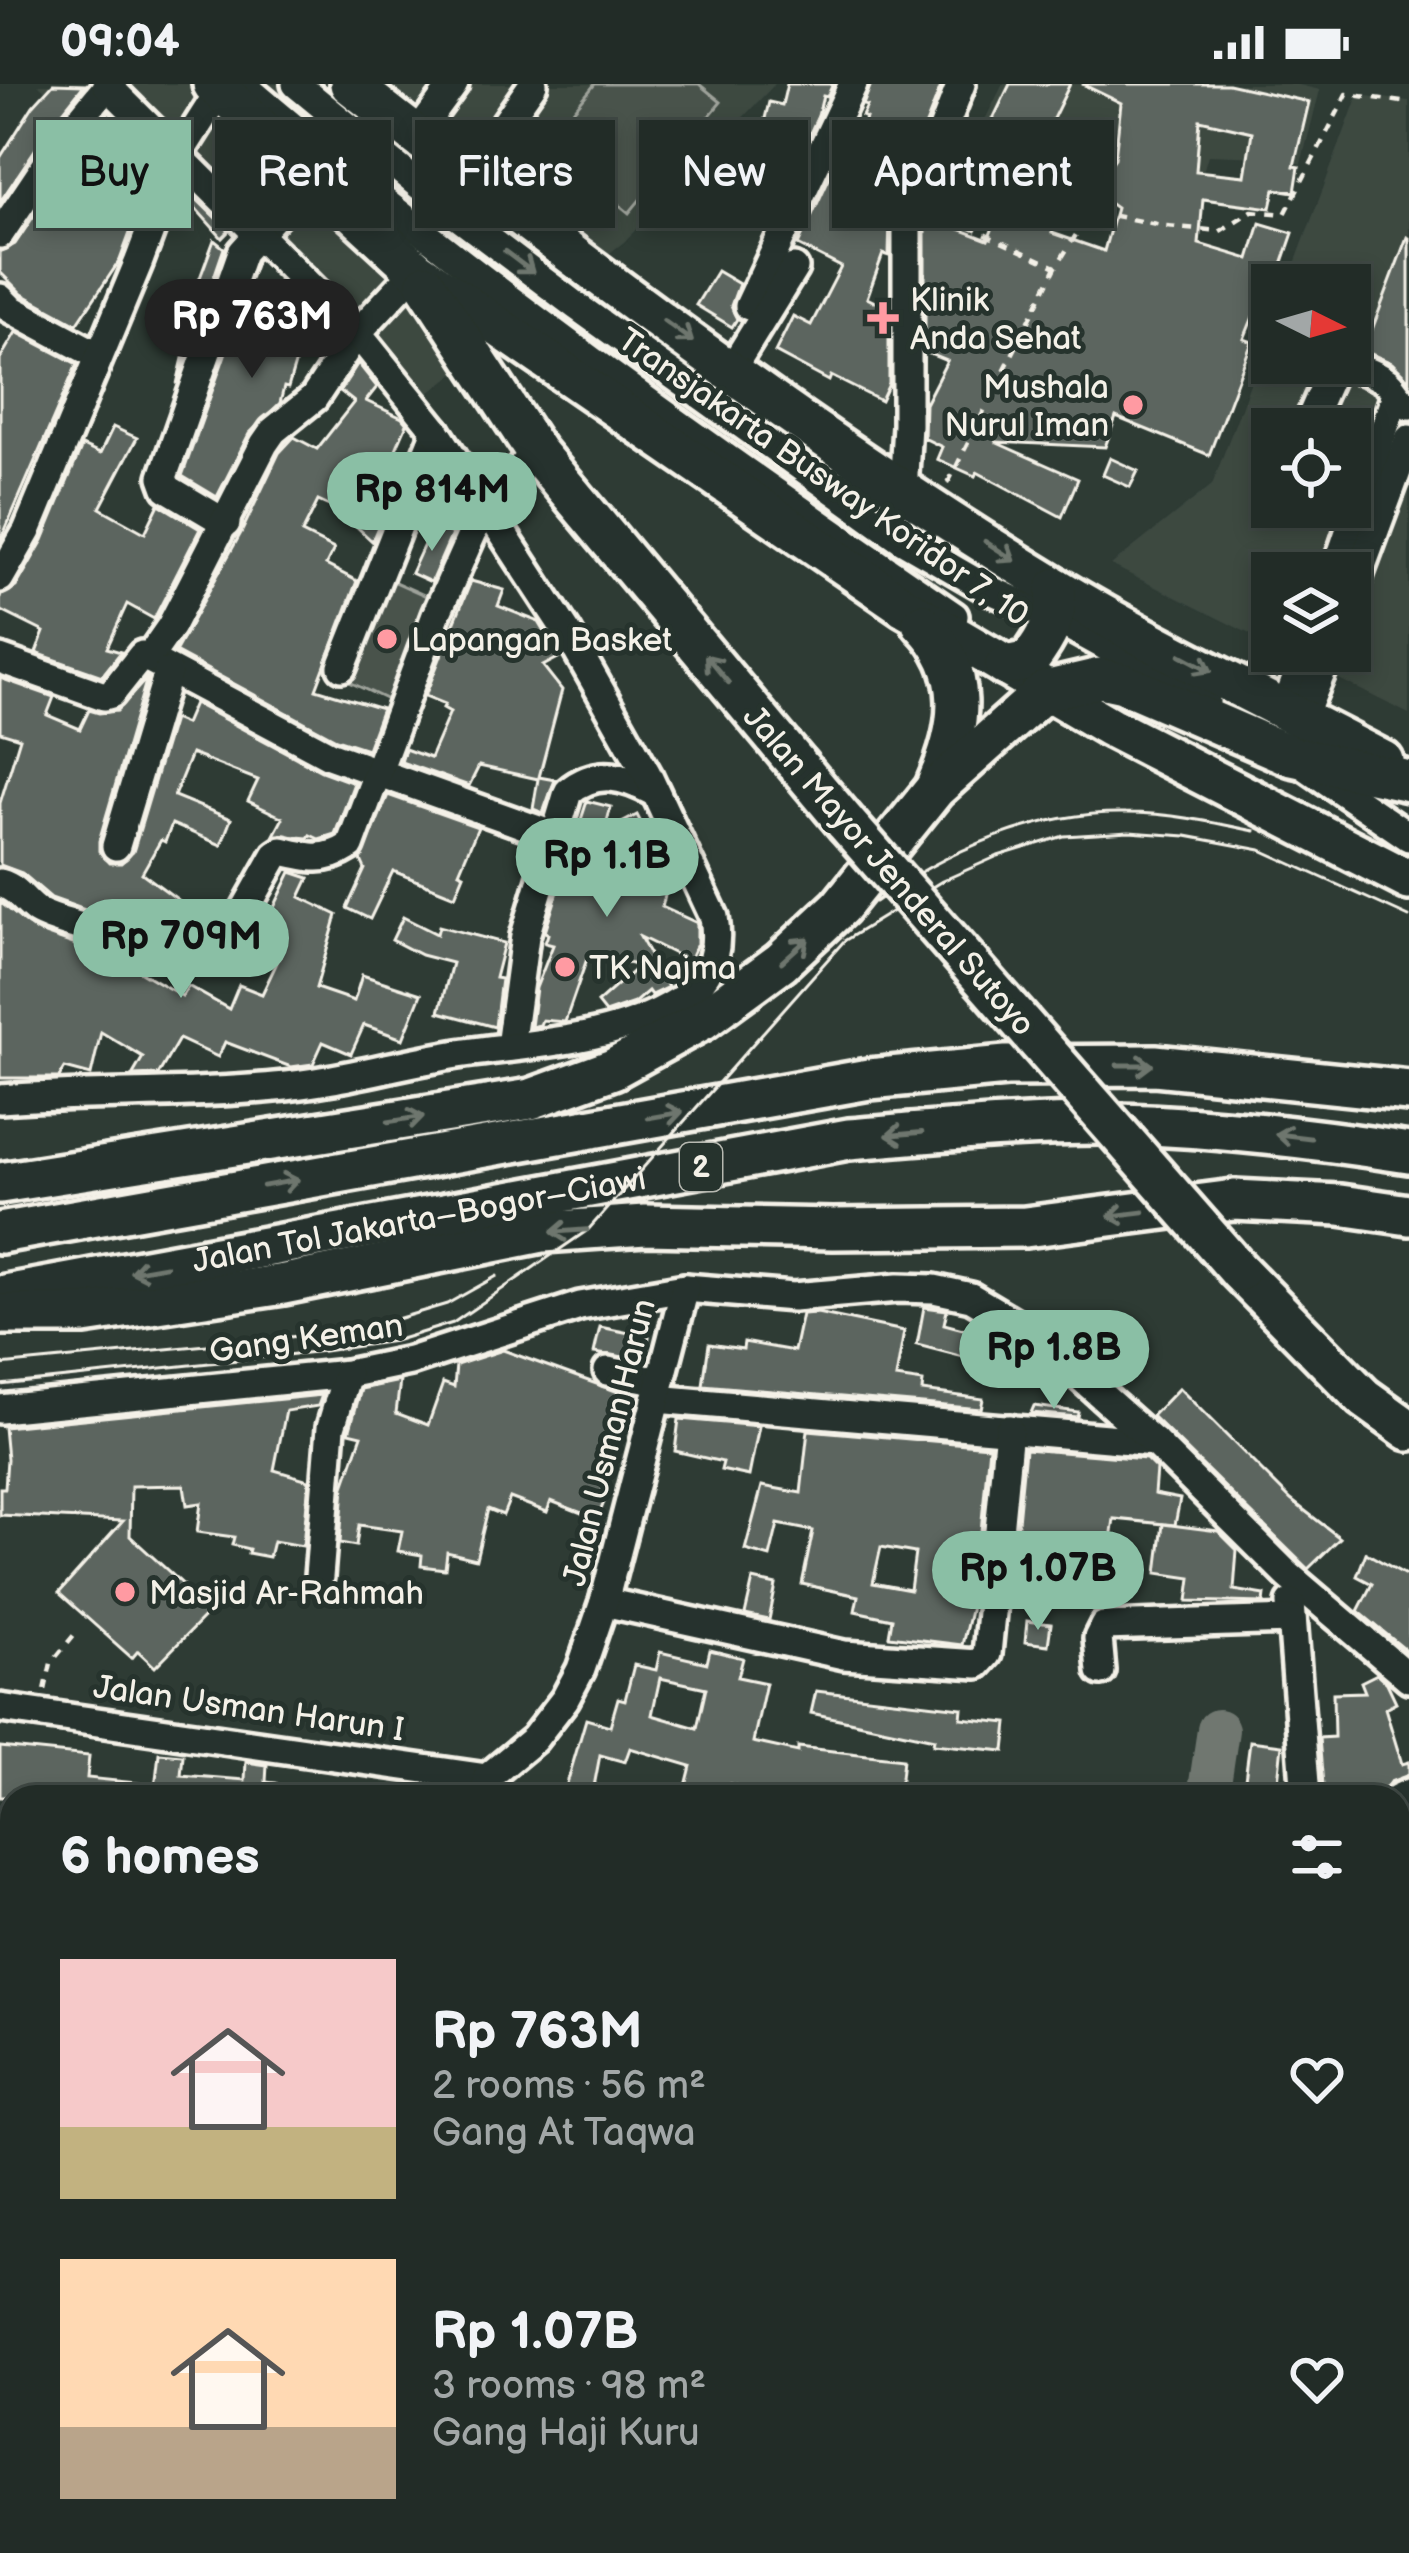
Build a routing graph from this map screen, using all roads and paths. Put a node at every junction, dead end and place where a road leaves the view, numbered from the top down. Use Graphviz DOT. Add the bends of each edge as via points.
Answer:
graph roads {
  1 [pos="296,84"];
  2 [pos="350,84"];
  3 [pos="454,84"];
  4 [pos="532,84"];
  5 [pos="853,84"];
  6 [pos="961,84"];
  7 [pos="107,85"];
  8 [pos="225,86"];
  9 [pos="1409,103"];
  10 [pos="142,120"];
  11 [pos="260,120"];
  12 [pos="428,120"];
  13 [pos="507,120"];
  14 [pos="946,120"];
  15 [pos="415,135"];
  16 [pos="191,136"];
  17 [pos="191,168"];
  18 [pos="152,228"];
  19 [pos="262,228"];
  20 [pos="372,228"];
  21 [pos="537,228"];
  22 [pos="908,228"];
  23 [pos="972,228"];
  24 [pos="257,233"];
  25 [pos="0,234"];
  26 [pos="1056,267"];
  27 [pos="794,268"];
  28 [pos="416,270"];
  29 [pos="749,306"];
  30 [pos="4,311"];
  31 [pos="357,333"];
  32 [pos="97,356"];
  33 [pos="731,370"];
  34 [pos="1402,401"];
  35 [pos="1315,408"];
  36 [pos="436,431"];
  37 [pos="1409,439"];
  38 [pos="536,452"];
  39 [pos="1371,462"];
  40 [pos="919,500"];
  41 [pos="484,506"];
  42 [pos="226,523"];
  43 [pos="1367,552"];
  44 [pos="0,578"];
  45 [pos="1055,603"];
  46 [pos="904,606"];
  47 [pos="0,659"];
  48 [pos="158,666"];
  49 [pos="342,667"];
  50 [pos="1302,672"];
  51 [pos="1320,672"];
  52 [pos="1037,676"];
  53 [pos="1293,728"];
  54 [pos="379,774"];
  55 [pos="1409,778"];
  56 [pos="935,789"];
  57 [pos="654,792"];
  58 [pos="555,836"];
  59 [pos="1409,837"];
  60 [pos="116,846"];
  61 [pos="1409,860"];
  62 [pos="1409,880"];
  63 [pos="0,883"];
  64 [pos="510,1047"];
  65 [pos="1409,1091"];
  66 [pos="0,1099"];
  67 [pos="1409,1153"];
  68 [pos="0,1183"];
  69 [pos="1409,1214"];
  70 [pos="0,1233"];
  71 [pos="685,1288"];
  72 [pos="0,1296"];
  73 [pos="0,1314"];
  74 [pos="608,1371"];
  75 [pos="347,1374"];
  76 [pos="658,1390"];
  77 [pos="0,1408"];
  78 [pos="1009,1429"];
  79 [pos="1409,1430"];
  80 [pos="1154,1442"];
  81 [pos="1288,1575"];
  82 [pos="319,1577"];
  83 [pos="604,1602"];
  84 [pos="1292,1620"];
  85 [pos="74,1635"];
  86 [pos="1101,1671"];
  87 [pos="1409,1678"];
  88 [pos="0,1708"];
  89 [pos="39,1713"];
  90 [pos="474,1785"];
  91 [pos="488,1785"];
  92 [pos="1305,1785"];
  1 -- 45 [label="street, Transjakarta Busway Koridor 7, 10, one-way" via="574,305 903,540 986,587"];
  2 -- 15 [label="highway"];
  3 -- 12 [label="street"];
  4 -- 13 [label="street"];
  5 -- 29 [label="street"];
  6 -- 14 [label="street"];
  7 -- 10 [label="street"];
  7 -- 25 [label="street"];
  8 -- 11 [label="highway, Jalan Mayor Jenderal Sutoyo"];
  8 -- 16 [label="street"];
  8 -- 52 [label="street, Transjakarta Busway Koridor 7, 10" via="739,469"];
  9 -- 26 [label="path" via="1347,94 1285,214 1252,211 1220,231 1105,214 1079,230"];
  17 -- 24 [label="street"];
  18 -- 32 [label="street"];
  19 -- 24 [label="street"];
  20 -- 28 [label="highway, Jalan Mayor Jenderal Sutoyo"];
  21 -- 33 [label="highway, one-way"];
  22 -- 40 [label="street" via="908,425"];
  23 -- 26 [label="path"];
  24 -- 31 [label="street"];
  24 -- 42 [label="street" via="242,252 163,477 167,488"];
  26 -- 40 [label="path"];
  27 -- 33 [label="street"];
  28 -- 31 [label="street"];
  28 -- 38 [label="highway, Jalan Mayor Jenderal Sutoyo"];
  28 -- 46 [label="highway, Jalan Mayor Jenderal Sutoyo"];
  30 -- 32 [label="street"];
  31 -- 36 [label="street"];
  31 -- 42 [label="street" via="314,398 263,444"];
  32 -- 44 [label="street"];
  33 -- 40 [label="highway"];
  34 -- 35 [label="street" via="1386,382 1335,363"];
  34 -- 39 [label="street"];
  36 -- 41 [label="street"];
  36 -- 49 [label="street"];
  37 -- 43 [label="street"];
  38 -- 41 [label="street"];
  79 -- 38 [label="highway, Jalan Mayor Jenderal Sutoyo, one-way, bridge" via="1364,1397 1239,1271 846,823"];
  40 -- 45 [label="highway, one-way"];
  41 -- 54 [label="street"];
  41 -- 57 [label="street" via="567,632"];
  42 -- 48 [label="street"];
  45 -- 52 [label="highway"];
  45 -- 53 [label="highway, one-way"];
  46 -- 52 [label="highway, Jalan Mayor Jenderal Sutoyo"];
  46 -- 56 [label="highway" via="950,660 958,691 958,723"];
  47 -- 48 [label="street" via="104,696 138,656"];
  48 -- 54 [label="street"];
  48 -- 60 [label="street"];
  50 -- 53 [label="street"];
  51 -- 53 [label="street"];
  52 -- 53 [label="highway" via="1123,683"];
  52 -- 56 [label="highway"];
  52 -- 61 [label="street, Transjakarta Busway Koridor 7, 10"];
  52 -- 62 [label="highway, Jalan Mayor Jenderal Sutoyo"];
  53 -- 55 [label="highway"];
  53 -- 59 [label="street"];
  54 -- 58 [label="street"];
  54 -- 63 [label="street" via="350,846 328,858 276,855 232,933 195,952 166,956 125,947 37,910"];
  68 -- 56 [label="highway, one-way" via="531,1099 613,1069 702,1021 782,962 840,908"];
  57 -- 58 [label="street" via="612,775 580,782 568,791"];
  57 -- 64 [label="street" via="714,917 715,961 696,988 647,1016 573,1039"];
  58 -- 64 [label="street" via="522,949"];
  64 -- 66 [label="street" via="278,1087"];
  70 -- 65 [label="highway, Jalan Tol Jakarta–Bogor–Ciawi / 2, one-way" via="869,1078 1155,1065"];
  67 -- 72 [label="highway, Jalan Tol Jakarta–Bogor–Ciawi / 2, one-way" via="1284,1134 1116,1124 849,1139"];
  69 -- 73 [label="highway, one-way" via="1234,1200 1025,1227 543,1232 284,1285 84,1314"];
  71 -- 75 [label="street, Gang Keman" via="580,1306"];
  71 -- 76 [label="street, Jalan Usman Harun"];
  71 -- 80 [label="street, Jalan Usman Harun" via="793,1297 934,1289 971,1297 1030,1332"];
  74 -- 76 [label="street"];
  75 -- 77 [label="street, Gang Keman"];
  75 -- 82 [label="street" via="331,1427"];
  76 -- 78 [label="street"];
  76 -- 83 [label="street, Jalan Usman Harun"];
  78 -- 80 [label="street"];
  78 -- 83 [label="street" via="987,1654 978,1664 844,1655"];
  80 -- 81 [label="street, Jalan Usman Harun"];
  81 -- 84 [label="street"];
  81 -- 87 [label="street, Jalan Usman Harun"];
  83 -- 91 [label="street, Jalan Usman Harun" via="566,1699"];
  84 -- 86 [label="street" via="1104,1626"];
  84 -- 92 [label="street"];
  85 -- 89 [label="path" via="52,1664"];
  88 -- 89 [label="street, Jalan Usman Harun I"];
  89 -- 90 [label="street, Jalan Usman Harun I"];
}
